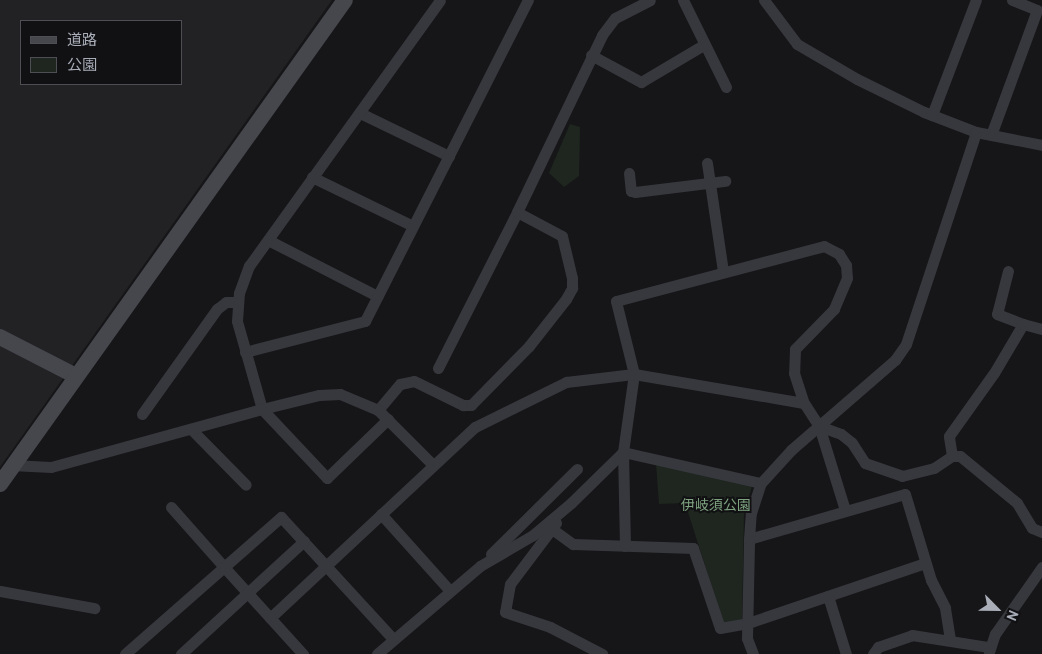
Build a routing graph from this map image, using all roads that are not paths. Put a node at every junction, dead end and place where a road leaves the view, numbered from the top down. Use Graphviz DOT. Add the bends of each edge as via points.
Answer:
graph roads {
  1 [pos="345,0"];
  2 [pos="440,0"];
  3 [pos="528,0"];
  4 [pos="650,0"];
  5 [pos="683,0"];
  6 [pos="764,0"];
  7 [pos="976,0"];
  8 [pos="1012,0"];
  9 [pos="705,44"];
  10 [pos="591,55"];
  11 [pos="726,87"];
  12 [pos="360,113"];
  13 [pos="932,114"];
  14 [pos="976,132"];
  15 [pos="991,135"];
  16 [pos="1042,145"];
  17 [pos="449,156"];
  18 [pos="707,163"];
  19 [pos="630,173"];
  20 [pos="312,177"];
  21 [pos="725,181"];
  22 [pos="710,183"];
  23 [pos="518,212"];
  24 [pos="413,226"];
  25 [pos="268,240"];
  26 [pos="1008,271"];
  27 [pos="724,272"];
  28 [pos="377,296"];
  29 [pos="238,302"];
  30 [pos="1023,324"];
  31 [pos="1042,329"];
  32 [pos="0,338"];
  33 [pos="244,352"];
  34 [pos="438,368"];
  35 [pos="634,374"];
  36 [pos="76,376"];
  37 [pos="804,404"];
  38 [pos="262,409"];
  39 [pos="378,410"];
  40 [pos="142,414"];
  41 [pos="388,419"];
  42 [pos="819,426"];
  43 [pos="191,429"];
  44 [pos="623,452"];
  45 [pos="952,456"];
  46 [pos="11,465"];
  47 [pos="433,465"];
  48 [pos="577,469"];
  49 [pos="761,483"];
  50 [pos="0,484"];
  51 [pos="246,485"];
  52 [pos="571,503"];
  53 [pos="172,507"];
  54 [pos="845,510"];
  55 [pos="381,514"];
  56 [pos="552,528"];
  57 [pos="1042,532"];
  58 [pos="749,539"];
  59 [pos="304,541"];
  60 [pos="625,546"];
  61 [pos="925,563"];
  62 [pos="327,565"];
  63 [pos="480,566"];
  64 [pos="224,567"];
  65 [pos="1042,567"];
  66 [pos="0,591"];
  67 [pos="450,591"];
  68 [pos="249,593"];
  69 [pos="828,596"];
  70 [pos="94,608"];
  71 [pos="270,618"];
  72 [pos="748,623"];
  73 [pos="950,639"];
  74 [pos="393,640"];
  75 [pos="989,650"];
  76 [pos="125,654"];
  77 [pos="181,654"];
  78 [pos="303,654"];
  79 [pos="377,654"];
  80 [pos="602,654"];
  81 [pos="752,654"];
  82 [pos="846,654"];
  83 [pos="873,654"];
  1 -- 36 [label="street"];
  2 -- 12 [label="street"];
  3 -- 17 [label="street"];
  4 -- 10 [label="street" via="615,18"];
  5 -- 9 [label="street"];
  6 -- 13 [label="street" via="798,44 857,79"];
  7 -- 13 [label="street"];
  8 -- 15 [label="street" via="1037,10"];
  9 -- 10 [label="street" via="641,82"];
  9 -- 11 [label="street"];
  10 -- 23 [label="street"];
  12 -- 17 [label="street"];
  12 -- 20 [label="street"];
  13 -- 14 [label="street"];
  14 -- 15 [label="street"];
  14 -- 42 [label="street" via="906,344 895,360"];
  15 -- 16 [label="street"];
  17 -- 24 [label="street"];
  18 -- 22 [label="street"];
  19 -- 22 [label="street" via="631,191 635,192"];
  20 -- 24 [label="street"];
  20 -- 25 [label="street"];
  21 -- 22 [label="street"];
  22 -- 27 [label="street"];
  23 -- 34 [label="street"];
  23 -- 39 [label="street" via="562,236 572,278 572,288 566,299 528,346 471,405 464,405 414,381 400,384"];
  24 -- 28 [label="street"];
  25 -- 28 [label="street"];
  25 -- 29 [label="street" via="242,280"];
  26 -- 30 [label="street" via="997,314"];
  27 -- 35 [label="street" via="616,301"];
  27 -- 37 [label="street" via="824,246 839,254 846,265 847,278 834,309 795,349 794,373"];
  28 -- 33 [label="street" via="365,321"];
  29 -- 33 [label="street" via="237,321"];
  29 -- 40 [label="street" via="226,302 218,309"];
  30 -- 31 [label="street"];
  30 -- 45 [label="street" via="994,373 949,436"];
  32 -- 36 [label="street"];
  33 -- 38 [label="street"];
  35 -- 37 [label="street"];
  35 -- 44 [label="street"];
  35 -- 47 [label="street" via="566,382 527,399 475,427"];
  36 -- 46 [label="street"];
  37 -- 42 [label="street"];
  38 -- 39 [label="street" via="319,395 340,394"];
  38 -- 41 [label="street" via="327,478"];
  38 -- 43 [label="street"];
  39 -- 41 [label="street"];
  41 -- 47 [label="street"];
  42 -- 45 [label="street" via="841,434 852,443 864,463 902,476 934,468"];
  42 -- 49 [label="street"];
  42 -- 54 [label="street"];
  43 -- 46 [label="street" via="51,467"];
  43 -- 51 [label="street"];
  44 -- 49 [label="street"];
  44 -- 52 [label="street"];
  44 -- 60 [label="street"];
  45 -- 57 [label="street" via="960,456 1016,503 1032,528"];
  46 -- 50 [label="street"];
  47 -- 55 [label="street"];
  48 -- 63 [label="street"];
  49 -- 58 [label="street" via="751,513"];
  52 -- 56 [label="street"];
  52 -- 63 [label="street" via="533,535"];
  53 -- 64 [label="street"];
  54 -- 58 [label="street"];
  54 -- 61 [label="street" via="905,494"];
  55 -- 62 [label="street"];
  55 -- 67 [label="street"];
  56 -- 60 [label="street" via="573,544"];
  56 -- 80 [label="street" via="510,584 505,612 550,627"];
  58 -- 72 [label="street"];
  59 -- 62 [label="street"];
  59 -- 64 [label="street" via="281,517"];
  59 -- 68 [label="street"];
  60 -- 72 [label="street" via="693,548 720,628"];
  61 -- 69 [label="street"];
  61 -- 73 [label="street" via="942,598"];
  62 -- 71 [label="street"];
  62 -- 74 [label="street"];
  63 -- 67 [label="street"];
  64 -- 68 [label="street"];
  64 -- 76 [label="street"];
  65 -- 75 [label="street"];
  66 -- 70 [label="street"];
  67 -- 74 [label="street"];
  68 -- 71 [label="street"];
  68 -- 77 [label="street"];
  69 -- 72 [label="street"];
  69 -- 82 [label="street"];
  71 -- 78 [label="street"];
  72 -- 81 [label="street"];
  73 -- 75 [label="street"];
  73 -- 83 [label="street" via="929,640 912,635 878,647"];
  74 -- 79 [label="street"];
}
